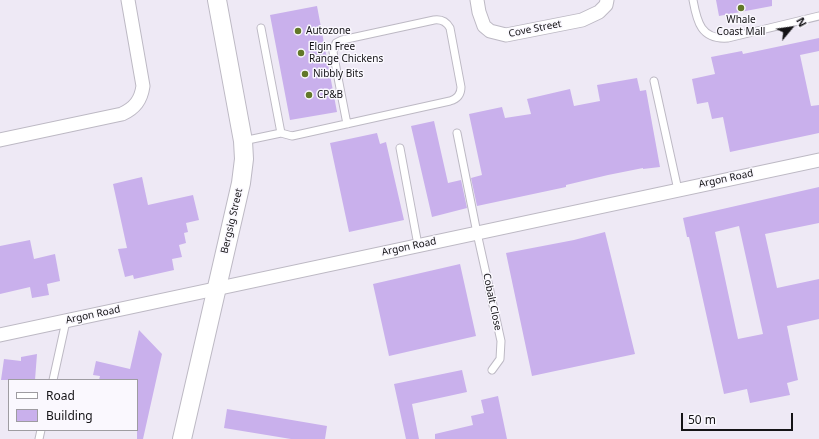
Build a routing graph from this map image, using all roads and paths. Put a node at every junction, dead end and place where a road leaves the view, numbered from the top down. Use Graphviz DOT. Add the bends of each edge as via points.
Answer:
graph roads {
  1 [pos="128,0"];
  2 [pos="217,0"];
  3 [pos="477,0"];
  4 [pos="608,0"];
  5 [pos="693,0"];
  6 [pos="819,16"];
  7 [pos="261,28"];
  8 [pos="654,81"];
  9 [pos="347,124"];
  10 [pos="281,133"];
  11 [pos="457,133"];
  12 [pos="0,140"];
  13 [pos="243,141"];
  14 [pos="400,148"];
  15 [pos="819,160"];
  16 [pos="678,190"];
  17 [pos="477,233"];
  18 [pos="418,245"];
  19 [pos="217,289"];
  20 [pos="66,321"];
  21 [pos="0,335"];
  22 [pos="492,370"];
  23 [pos="52,379"];
  24 [pos="182,439"];
  1 -- 12 [label="street" via="143,86 137,104 122,114"];
  2 -- 13 [label="street, Bergsig Street"];
  3 -- 4 [label="street, Cove Street" via="484,26 490,31 506,35 582,20 599,12"];
  5 -- 6 [label="lane" via="701,28 717,38 728,38"];
  7 -- 10 [label="lane"];
  8 -- 16 [label="lane"];
  9 -- 9 [label="lane" via="333,52 336,43 438,19 447,23 461,87 457,98"];
  9 -- 10 [label="lane" via="292,136"];
  10 -- 13 [label="lane"];
  11 -- 17 [label="lane, Cobalt Close"];
  13 -- 19 [label="street, Bergsig Street" via="243,171"];
  14 -- 18 [label="lane"];
  15 -- 16 [label="street, Argon Road"];
  16 -- 17 [label="street, Argon Road"];
  17 -- 18 [label="street, Argon Road"];
  17 -- 22 [label="lane, Cobalt Close" via="501,341 500,359"];
  18 -- 19 [label="street, Argon Road"];
  19 -- 20 [label="street, Argon Road"];
  19 -- 24 [label="street, Bergsig Street"];
  20 -- 21 [label="street, Argon Road"];
  20 -- 23 [label="lane"];
}
